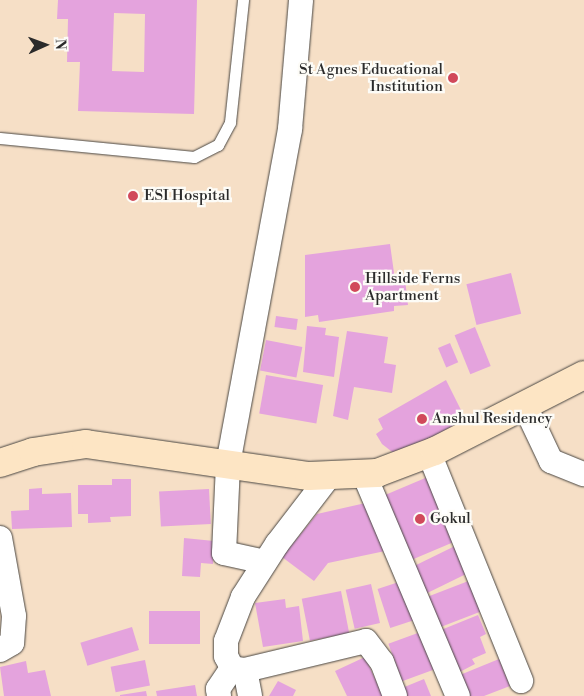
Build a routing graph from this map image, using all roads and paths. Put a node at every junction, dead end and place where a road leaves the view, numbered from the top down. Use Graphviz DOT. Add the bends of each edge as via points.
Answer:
graph roads {
  1 [pos="243,0"];
  2 [pos="301,0"];
  3 [pos="0,138"];
  4 [pos="584,375"];
  5 [pos="524,404"];
  6 [pos="429,453"];
  7 [pos="0,464"];
  8 [pos="228,464"];
  9 [pos="364,474"];
  10 [pos="584,474"];
  11 [pos="330,475"];
  12 [pos="0,538"];
  13 [pos="265,562"];
  14 [pos="0,650"];
  15 [pos="239,669"];
  16 [pos="521,681"];
  17 [pos="219,696"];
  18 [pos="250,696"];
  19 [pos="395,696"];
  20 [pos="458,696"];
  1 -- 3 [label="lane" via="230,122 218,145 194,157"];
  2 -- 8 [label="street" via="288,138"];
  4 -- 5 [label="street"];
  5 -- 6 [label="street"];
  5 -- 10 [label="street" via="551,461"];
  6 -- 9 [label="street" via="377,473"];
  6 -- 16 [label="street"];
  7 -- 8 [label="street" via="33,452 86,444"];
  8 -- 11 [label="street" via="309,476"];
  8 -- 13 [label="street" via="224,553"];
  9 -- 11 [label="street"];
  9 -- 20 [label="street"];
  11 -- 13 [label="street"];
  12 -- 14 [label="street" via="14,616 12,643"];
  13 -- 15 [label="street" via="243,597 226,641 226,656"];
  15 -- 17 [label="street" via="218,689"];
  15 -- 18 [label="street"];
  15 -- 19 [label="street" via="366,641 382,662"];
}
